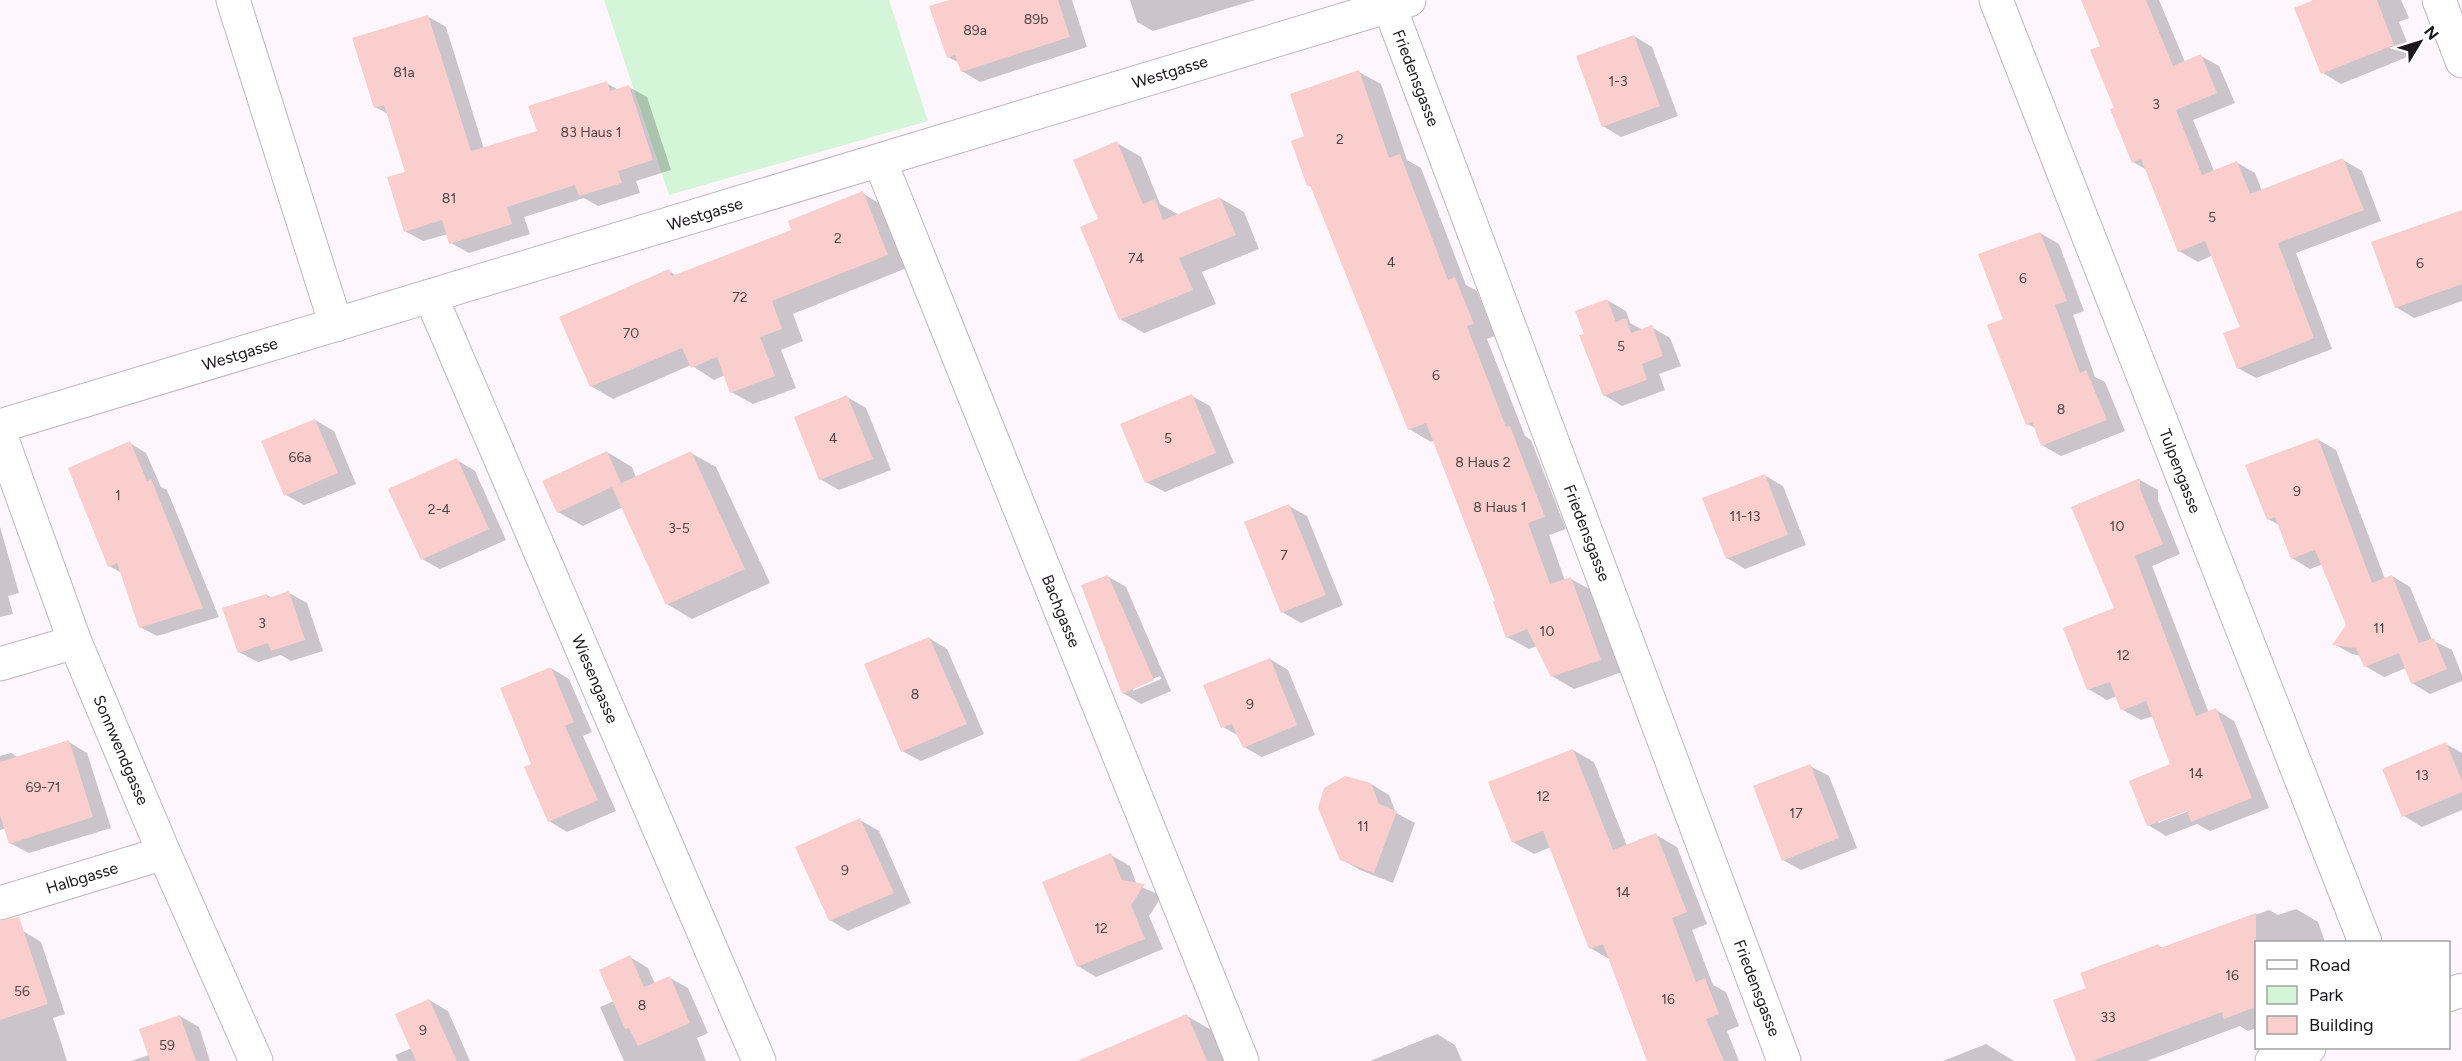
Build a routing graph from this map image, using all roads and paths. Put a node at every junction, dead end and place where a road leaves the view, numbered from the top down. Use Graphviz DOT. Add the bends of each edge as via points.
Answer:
graph roads {
  1 [pos="233,0"];
  2 [pos="1996,0"];
  3 [pos="2439,0"];
  4 [pos="1399,2"];
  5 [pos="2462,61"];
  6 [pos="880,161"];
  7 [pos="432,297"];
  8 [pos="336,325"];
  9 [pos="0,426"];
  10 [pos="0,434"];
  11 [pos="75,642"];
  12 [pos="0,664"];
  13 [pos="164,853"];
  14 [pos="0,903"];
  15 [pos="2365,941"];
  16 [pos="2303,1049"];
  17 [pos="256,1061"];
  18 [pos="759,1061"];
  19 [pos="1242,1061"];
  20 [pos="1784,1061"];
  21 [pos="2272,1061"];
  1 -- 8 [label="street"];
  2 -- 15 [label="street, Tulpengasse"];
  3 -- 5 [label="street"];
  4 -- 6 [label="street, Westgasse"];
  4 -- 20 [label="street, Friedensgasse"];
  6 -- 7 [label="street, Westgasse"];
  6 -- 19 [label="street, Bachgasse"];
  7 -- 8 [label="street, Westgasse"];
  7 -- 18 [label="street, Wiesengasse"];
  8 -- 9 [label="street, Westgasse"];
  10 -- 11 [label="street, Sonnwendgasse"];
  11 -- 12 [label="street"];
  11 -- 13 [label="street, Sonnwendgasse"];
  13 -- 14 [label="street, Halbgasse"];
  13 -- 17 [label="street, Sonnwendgasse"];
  16 -- 21 [label="street"];
}
